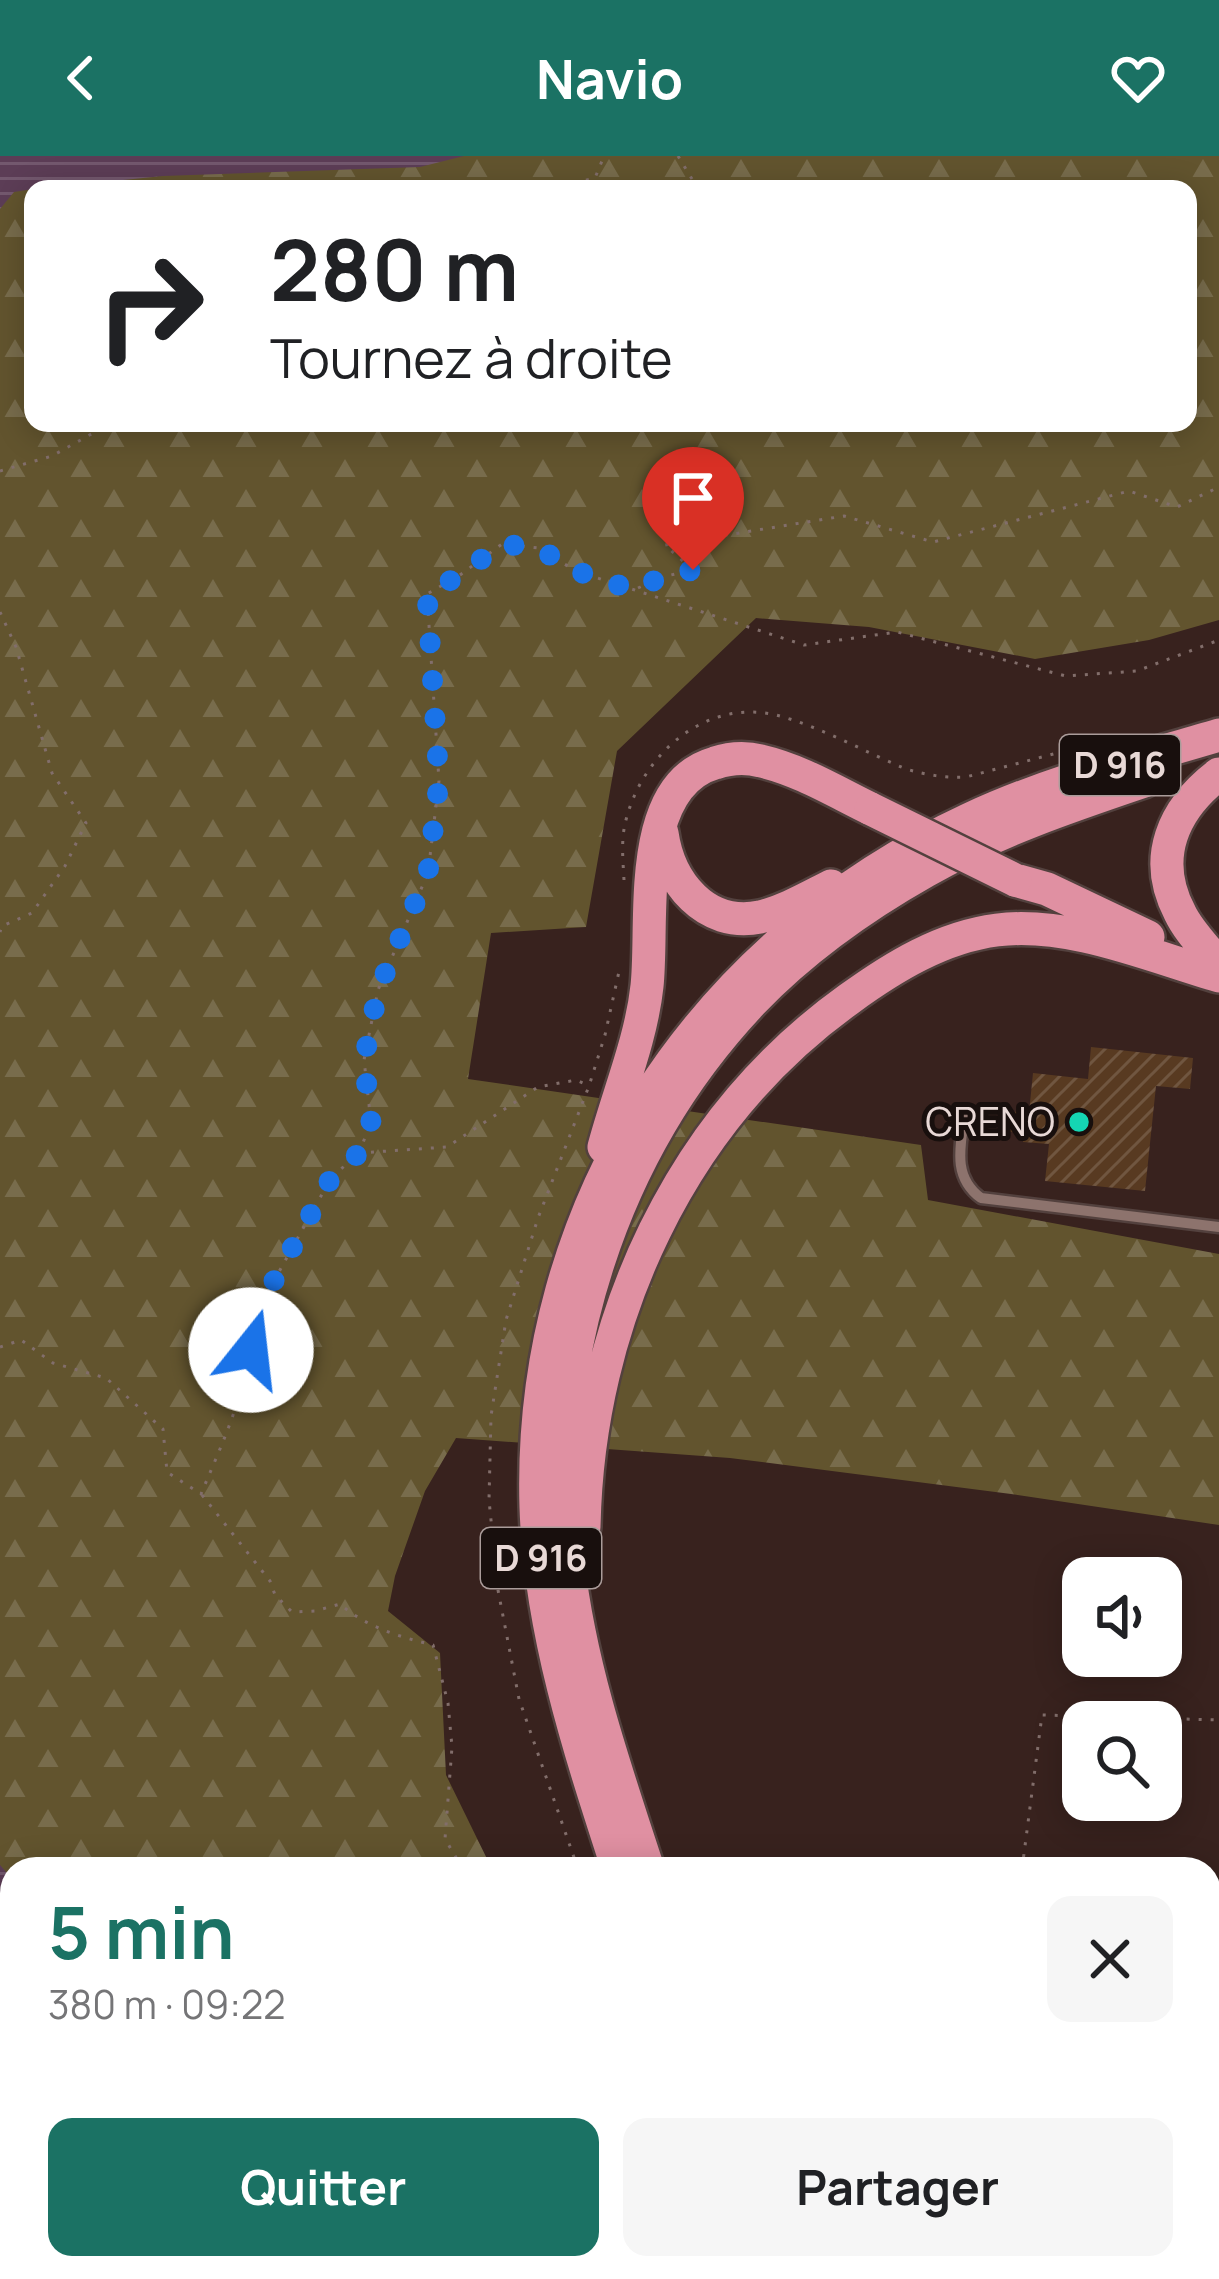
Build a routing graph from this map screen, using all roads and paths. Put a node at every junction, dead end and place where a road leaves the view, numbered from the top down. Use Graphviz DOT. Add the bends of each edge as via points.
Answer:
graph roads {
  1 [pos="604,156"];
  2 [pos="587,180"];
  3 [pos="96,432"];
  4 [pos="0,471"];
  5 [pos="1219,487"];
  6 [pos="634,590"];
  7 [pos="0,611"];
  8 [pos="1219,640"];
  9 [pos="1219,735"];
  10 [pos="1219,754"];
  11 [pos="1219,774"];
  12 [pos="661,825"];
  13 [pos="931,840"];
  14 [pos="1015,880"];
  15 [pos="1049,930"];
  16 [pos="0,932"];
  17 [pos="1219,972"];
  18 [pos="589,1086"];
  19 [pos="965,1111"];
  20 [pos="359,1153"];
  21 [pos="1219,1227"];
  22 [pos="577,1241"];
  23 [pos="0,1348"];
  24 [pos="201,1494"];
  25 [pos="594,1694"];
  26 [pos="1219,1720"];
  27 [pos="456,1857"];
  28 [pos="614,1857"];
  29 [pos="643,1857"];
  30 [pos="1024,1857"];
  1 -- 2 [label="path"];
  3 -- 4 [label="path"];
  5 -- 6 [label="path" via="1177,507 1130,491 934,542 844,516 730,533 665,545 693,570"];
  6 -- 8 [label="path" via="804,645 897,632 1066,676 1137,671"];
  6 -- 20 [label="path" via="538,548 502,544 427,594 439,781 428,873 378,990 364,1060 371,1122"];
  7 -- 16 [label="path" via="52,773 86,823 32,913"];
  9 -- 13 [label="highway, D 916" via="1024,796"];
  10 -- 25 [label="highway, D 916" via="1040,819 896,889 755,999 661,1125 598,1261 569,1385 567,1557"];
  11 -- 17 [label="highway" via="1182,811 1167,860 1177,907"];
  12 -- 13 [label="highway" via="686,892 715,913 743,919"];
  12 -- 14 [label="highway, bridge" via="691,776 739,758 777,766"];
  12 -- 22 [label="highway" via="641,1020"];
  13 -- 22 [label="highway, D 916" via="811,918 704,1023 641,1106"];
  14 -- 15 [label="highway"];
  14 -- 17 [label="highway"];
  15 -- 17 [label="highway"];
  15 -- 25 [label="highway" via="975,934 866,986 763,1075 676,1190 625,1299 595,1411 584,1523"];
  18 -- 20 [label="path" via="576,1080 538,1087 447,1148"];
  19 -- 21 [label="lane" via="959,1160 967,1188 981,1198"];
  20 -- 24 [label="path" via="331,1178 250,1324 242,1382"];
  22 -- 28 [label="highway, D 916" via="548,1342 536,1511 562,1679"];
  23 -- 24 [label="path" via="21,1340 52,1363 106,1378 163,1429 167,1472"];
  24 -- 27 [label="path" via="292,1612 340,1604 357,1619 434,1646 452,1747 445,1839"];
  25 -- 29 [label="highway, D 916"];
  26 -- 30 [label="path" via="1042,1715"];
}
